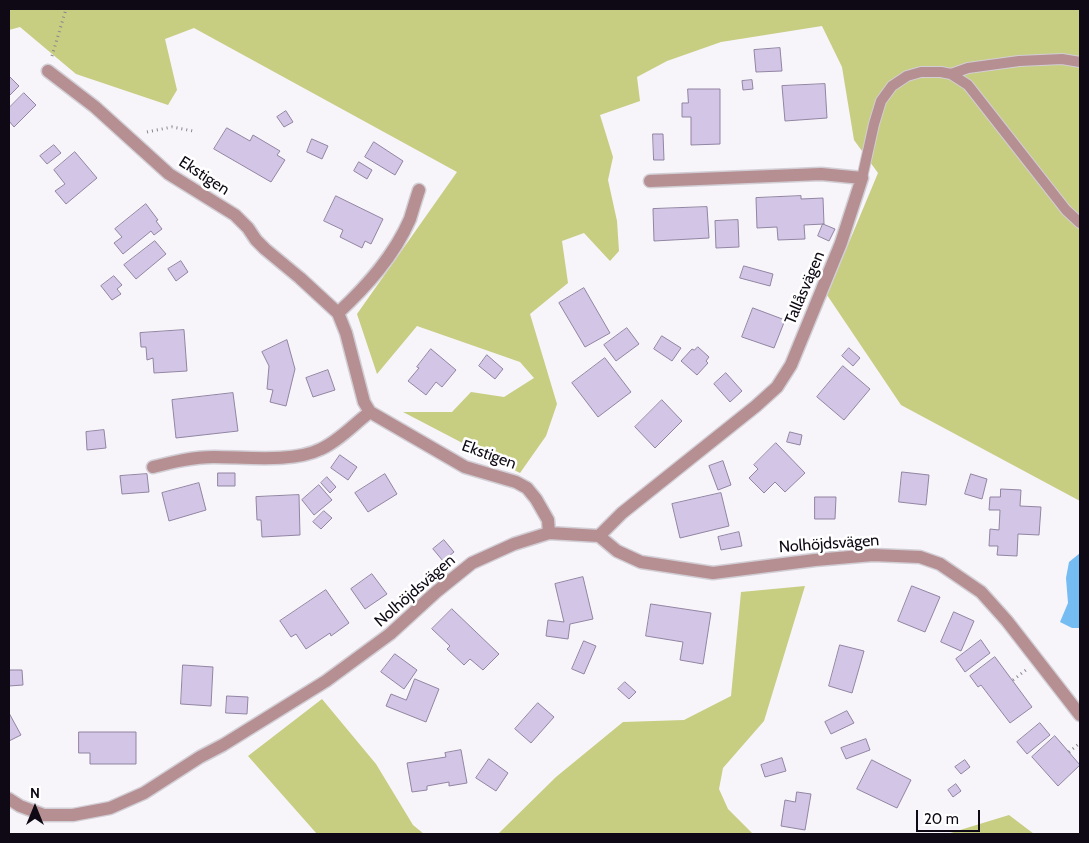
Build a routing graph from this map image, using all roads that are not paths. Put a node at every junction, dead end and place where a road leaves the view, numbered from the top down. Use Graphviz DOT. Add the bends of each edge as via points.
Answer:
graph roads {
  1 [pos="1080,62"];
  2 [pos="48,70"];
  3 [pos="951,74"];
  4 [pos="862,178"];
  5 [pos="650,181"];
  6 [pos="419,190"];
  7 [pos="1080,223"];
  8 [pos="338,313"];
  9 [pos="370,412"];
  10 [pos="153,466"];
  11 [pos="549,533"];
  12 [pos="599,536"];
  13 [pos="1080,714"];
  14 [pos="9,799"];
  1 -- 3 [label="lane" via="1062,59 986,64"];
  2 -- 8 [label="street, Ekstigen" via="95,107 169,174 235,215 265,249"];
  3 -- 4 [label="lane" via="921,72 892,86 881,101"];
  3 -- 7 [label="lane" via="968,85 1066,210"];
  4 -- 5 [label="street" via="821,174"];
  4 -- 12 [label="street, Tallåsvägen" via="841,243 791,365 777,387 622,513"];
  6 -- 8 [label="street" via="392,252"];
  8 -- 9 [label="street, Ekstigen" via="364,402"];
  9 -- 10 [label="street" via="321,450 302,456 212,457"];
  9 -- 11 [label="street, Ekstigen" via="465,466 527,488 548,520"];
  11 -- 12 [label="street, Nolhöjdsvägen"];
  11 -- 14 [label="street, Nolhöjdsvägen" via="472,563 390,634 326,681 144,794 110,808 73,816 44,815"];
  12 -- 13 [label="street, Nolhöjdsvägen" via="617,551 641,562 713,573 873,556 920,557 940,564 981,592"];
}
